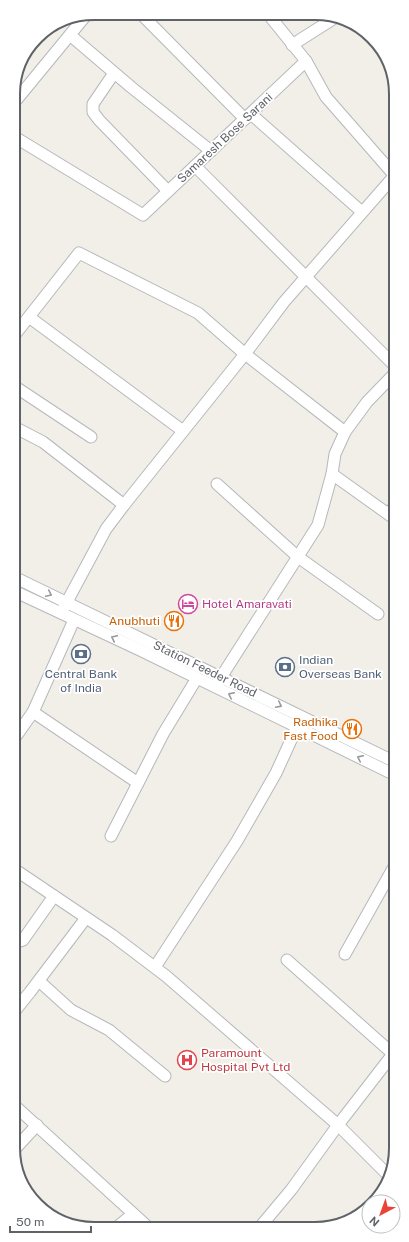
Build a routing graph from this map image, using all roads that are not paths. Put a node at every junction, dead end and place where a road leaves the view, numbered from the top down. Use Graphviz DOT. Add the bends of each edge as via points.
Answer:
graph roads {
  1 [pos="147,20"];
  2 [pos="273,20"];
  3 [pos="81,21"];
  4 [pos="330,21"];
  5 [pos="70,35"];
  6 [pos="292,45"];
  7 [pos="306,61"];
  8 [pos="114,73"];
  9 [pos="20,96"];
  10 [pos="248,116"];
  11 [pos="20,140"];
  12 [pos="211,151"];
  13 [pos="195,166"];
  14 [pos="389,169"];
  15 [pos="389,183"];
  16 [pos="168,191"];
  17 [pos="362,212"];
  18 [pos="306,276"];
  19 [pos="29,317"];
  20 [pos="20,329"];
  21 [pos="245,354"];
  22 [pos="389,360"];
  23 [pos="389,379"];
  24 [pos="20,390"];
  25 [pos="20,430"];
  26 [pos="183,431"];
  27 [pos="344,432"];
  28 [pos="91,438"];
  29 [pos="332,474"];
  30 [pos="217,484"];
  31 [pos="124,505"];
  32 [pos="389,510"];
  33 [pos="298,557"];
  34 [pos="20,580"];
  35 [pos="20,594"];
  36 [pos="66,602"];
  37 [pos="61,613"];
  38 [pos="378,614"];
  39 [pos="74,620"];
  40 [pos="221,677"];
  41 [pos="197,678"];
  42 [pos="215,687"];
  43 [pos="33,712"];
  44 [pos="297,727"];
  45 [pos="20,730"];
  46 [pos="389,759"];
  47 [pos="389,772"];
  48 [pos="138,783"];
  49 [pos="111,836"];
  50 [pos="20,873"];
  51 [pos="389,877"];
  52 [pos="54,896"];
  53 [pos="86,918"];
  54 [pos="20,941"];
  55 [pos="345,954"];
  56 [pos="287,960"];
  57 [pos="155,967"];
  58 [pos="38,981"];
  59 [pos="20,1004"];
  60 [pos="389,1047"];
  61 [pos="389,1058"];
  62 [pos="165,1076"];
  63 [pos="20,1110"];
  64 [pos="37,1125"];
  65 [pos="338,1125"];
  66 [pos="20,1143"];
  67 [pos="385,1172"];
  68 [pos="133,1214"];
  69 [pos="123,1222"];
  70 [pos="142,1222"];
  71 [pos="265,1222"];
  1 -- 10 [label="street"];
  2 -- 6 [label="street"];
  3 -- 5 [label="street"];
  4 -- 6 [label="street"];
  5 -- 8 [label="street"];
  5 -- 9 [label="street"];
  6 -- 7 [label="street"];
  7 -- 10 [label="street, Samaresh Bose Sarani"];
  7 -- 14 [label="street" via="326,97"];
  8 -- 12 [label="street"];
  8 -- 16 [label="street" via="93,104 93,112"];
  10 -- 12 [label="street, Samaresh Bose Sarani"];
  10 -- 17 [label="street"];
  11 -- 16 [label="street, Samaresh Bose Sarani" via="143,215"];
  12 -- 13 [label="street, Samaresh Bose Sarani"];
  13 -- 16 [label="street, Samaresh Bose Sarani"];
  13 -- 18 [label="street"];
  15 -- 17 [label="street"];
  17 -- 18 [label="street"];
  18 -- 21 [label="street"];
  18 -- 22 [label="street"];
  19 -- 20 [label="street"];
  19 -- 21 [label="street" via="79,253 198,313"];
  19 -- 26 [label="street"];
  21 -- 26 [label="street"];
  21 -- 27 [label="street"];
  23 -- 27 [label="street"];
  24 -- 28 [label="street"];
  25 -- 31 [label="street" via="43,442"];
  26 -- 31 [label="street"];
  27 -- 29 [label="street" via="335,454"];
  29 -- 32 [label="street"];
  29 -- 33 [label="street" via="318,525"];
  30 -- 33 [label="street"];
  31 -- 36 [label="street" via="106,529"];
  33 -- 38 [label="street"];
  33 -- 40 [label="street"];
  34 -- 36 [label="street, Station Feeder Road, one-way"];
  35 -- 37 [label="street, Station Feeder Road"];
  36 -- 37 [label="street"];
  36 -- 40 [label="street, Station Feeder Road"];
  37 -- 39 [label="street, Station Feeder Road"];
  41 -- 39 [label="street, Station Feeder Road, one-way"];
  39 -- 43 [label="street"];
  40 -- 42 [label="street"];
  40 -- 46 [label="street, Station Feeder Road, one-way"];
  41 -- 42 [label="street, Station Feeder Road"];
  41 -- 48 [label="street" via="163,734"];
  44 -- 42 [label="street, Station Feeder Road, one-way"];
  43 -- 45 [label="street"];
  43 -- 48 [label="street"];
  47 -- 44 [label="street, Station Feeder Road, one-way"];
  44 -- 57 [label="street" via="276,773 237,841"];
  48 -- 49 [label="street"];
  50 -- 52 [label="street"];
  51 -- 55 [label="street"];
  52 -- 53 [label="street"];
  52 -- 54 [label="street"];
  53 -- 57 [label="street"];
  53 -- 58 [label="street"];
  56 -- 60 [label="street"];
  57 -- 65 [label="street"];
  58 -- 59 [label="street"];
  58 -- 62 [label="street" via="71,1010 109,1030"];
  61 -- 65 [label="street"];
  63 -- 64 [label="street"];
  64 -- 66 [label="street"];
  64 -- 68 [label="street"];
  65 -- 67 [label="street"];
  65 -- 71 [label="street"];
  68 -- 69 [label="street"];
  68 -- 70 [label="street"];
}
